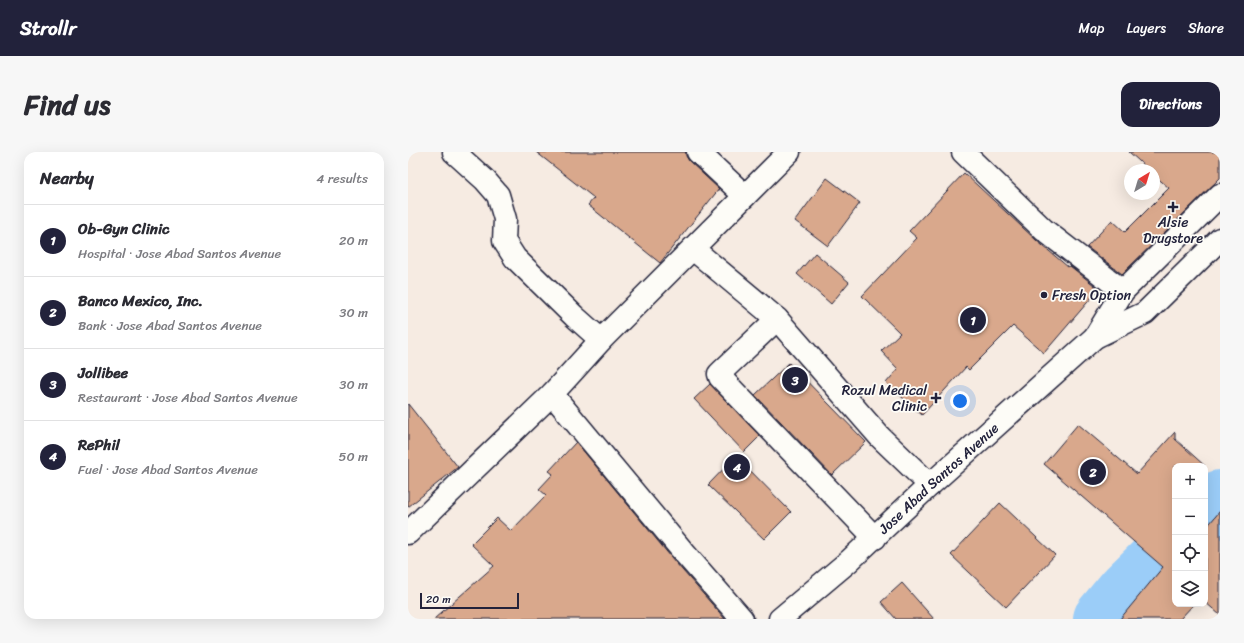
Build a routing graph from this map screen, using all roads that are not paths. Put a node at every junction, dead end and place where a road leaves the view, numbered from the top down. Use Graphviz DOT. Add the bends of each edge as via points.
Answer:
graph roads {
  1 [pos="454,152"];
  2 [pos="698,152"];
  3 [pos="789,152"];
  4 [pos="963,152"];
  5 [pos="1220,194"];
  6 [pos="745,196"];
  7 [pos="1220,239"];
  8 [pos="693,249"];
  9 [pos="1123,291"];
  10 [pos="777,318"];
  11 [pos="1095,337"];
  12 [pos="601,340"];
  13 [pos="552,394"];
  14 [pos="930,485"];
  15 [pos="408,533"];
  16 [pos="875,538"];
  17 [pos="742,619"];
  18 [pos="780,619"];
  1 -- 12 [label="main road" via="498,195 504,219 504,241 515,258"];
  2 -- 6 [label="main road"];
  3 -- 6 [label="main road"];
  4 -- 9 [label="main road" via="1044,230"];
  5 -- 9 [label="main road, Jose Abad Santos Avenue"];
  6 -- 8 [label="main road"];
  7 -- 11 [label="main road, Jose Abad Santos Avenue" via="1145,313"];
  8 -- 10 [label="main road"];
  8 -- 12 [label="main road"];
  9 -- 11 [label="main road, Jose Abad Santos Avenue"];
  10 -- 14 [label="main road" via="880,437"];
  10 -- 16 [label="main road" via="719,374 720,377"];
  11 -- 14 [label="main road, Jose Abad Santos Avenue"];
  12 -- 13 [label="main road"];
  13 -- 15 [label="main road"];
  13 -- 17 [label="main road"];
  14 -- 16 [label="main road, Jose Abad Santos Avenue"];
  16 -- 18 [label="main road, Jose Abad Santos Avenue"];
}
